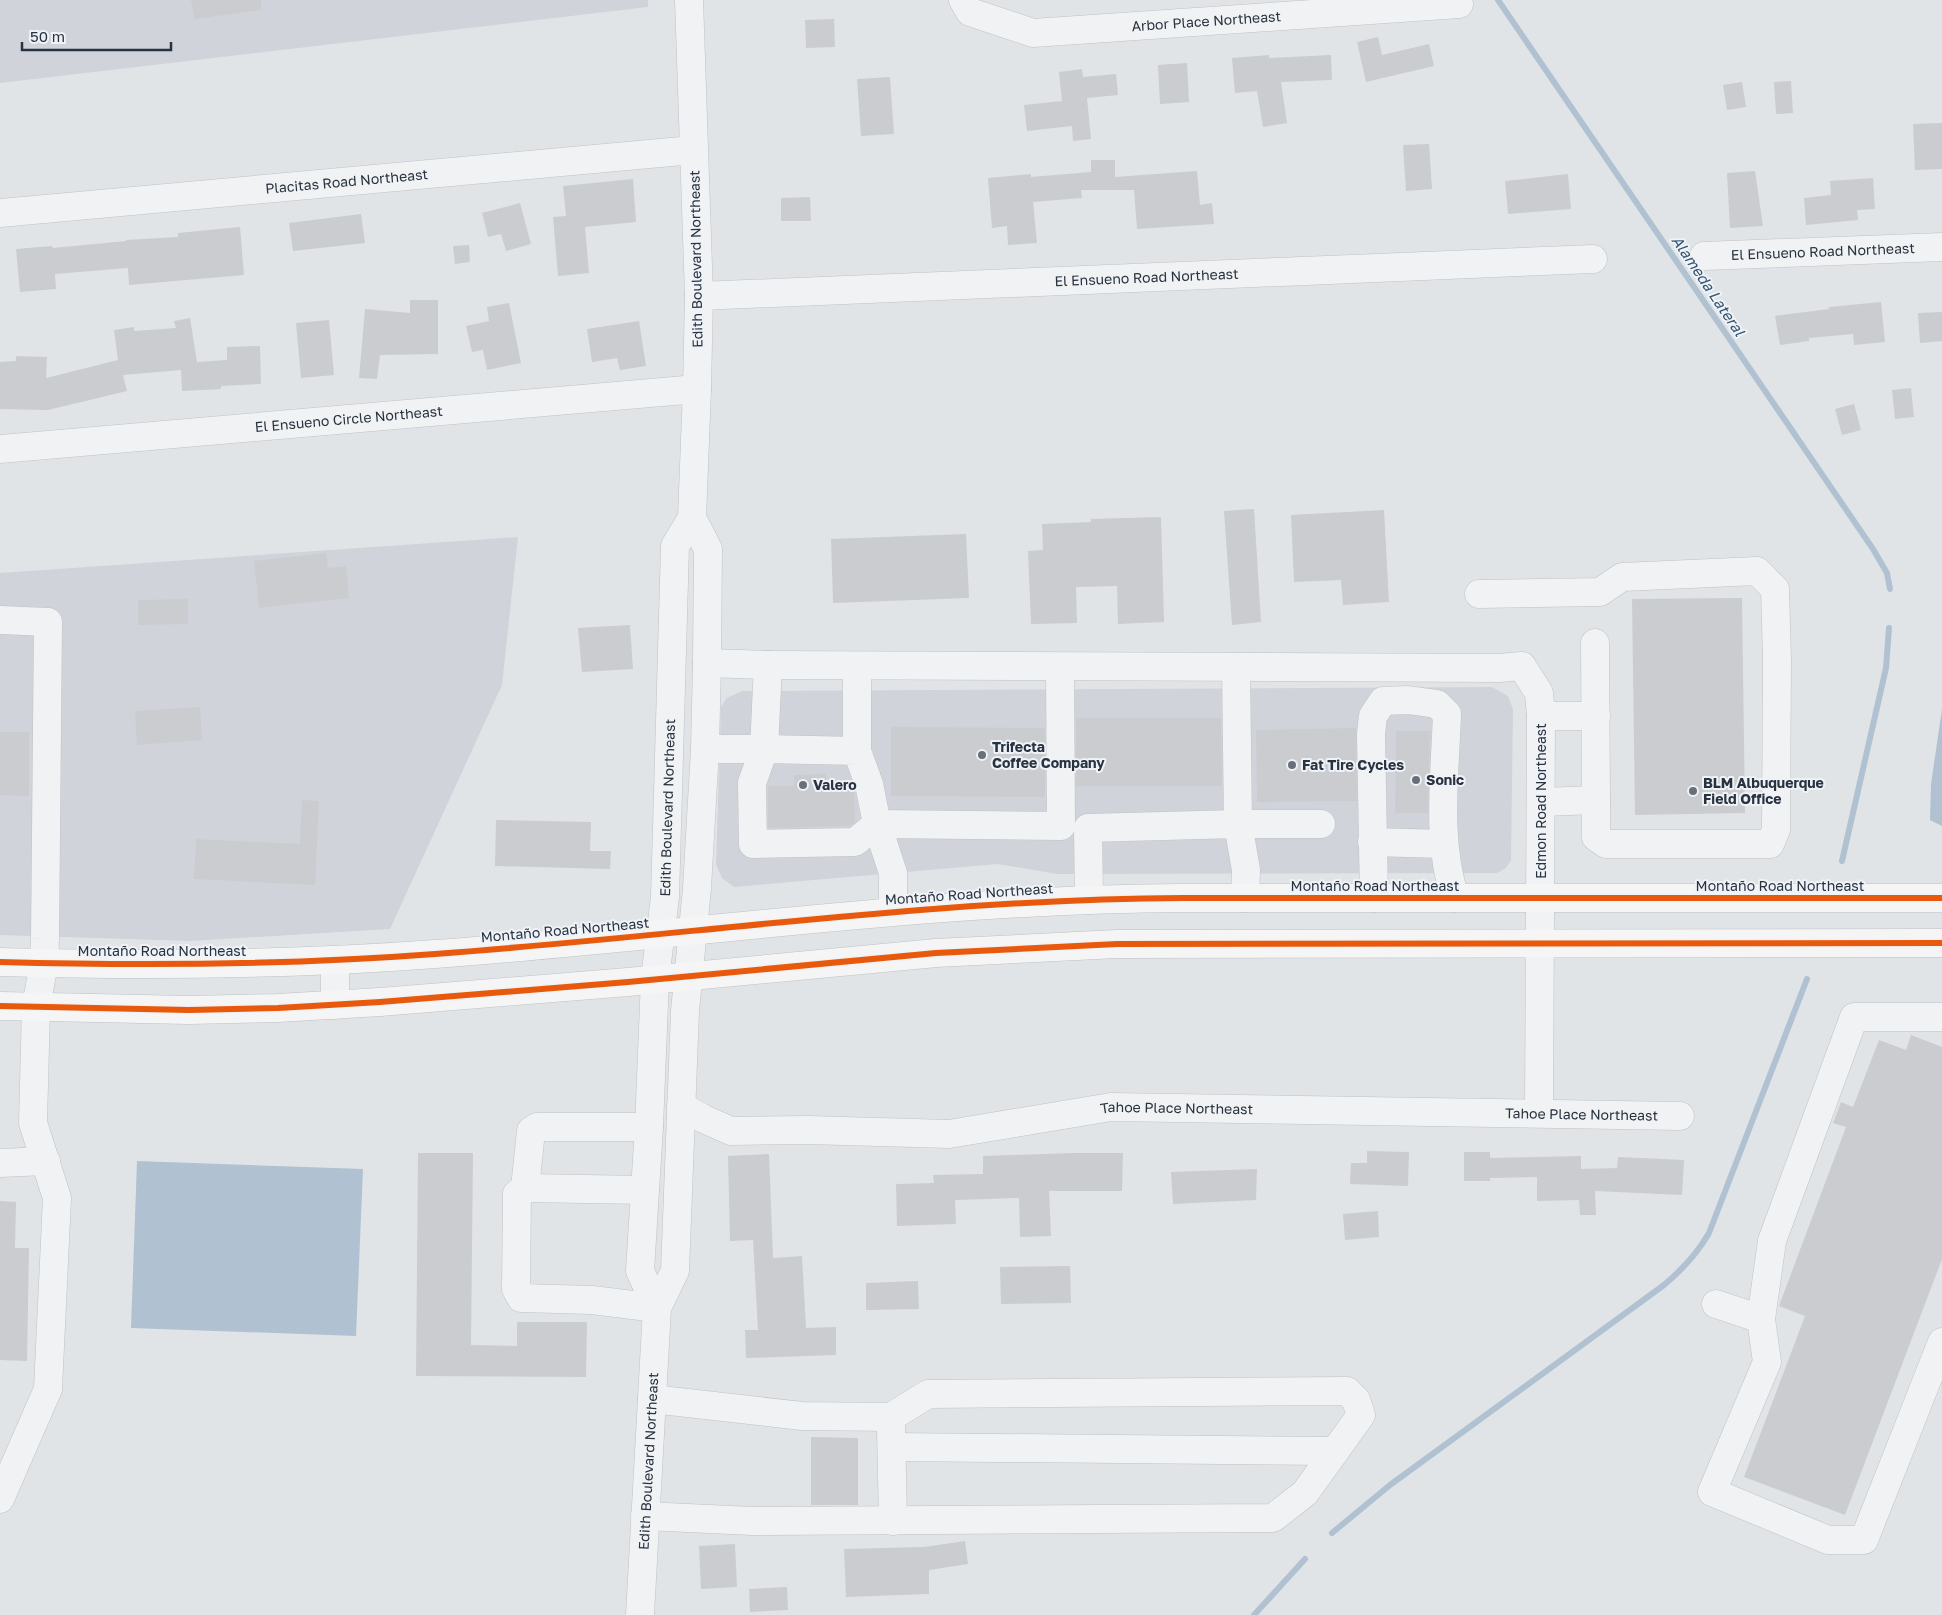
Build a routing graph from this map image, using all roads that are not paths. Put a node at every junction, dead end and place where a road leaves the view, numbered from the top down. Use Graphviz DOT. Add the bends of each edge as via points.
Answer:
graph roads {
  1 [pos="689,0"];
  2 [pos="963,0"];
  3 [pos="1459,4"];
  4 [pos="693,150"];
  5 [pos="0,213"];
  6 [pos="1942,247"];
  7 [pos="1704,256"];
  8 [pos="1593,259"];
  9 [pos="699,296"];
  10 [pos="698,389"];
  11 [pos="0,449"];
  12 [pos="692,518"];
  13 [pos="1479,594"];
  14 [pos="0,620"];
  15 [pos="1595,644"];
  16 [pos="707,663"];
  17 [pos="768,665"];
  18 [pos="857,666"];
  19 [pos="1060,667"];
  20 [pos="1236,667"];
  21 [pos="1541,716"];
  22 [pos="1596,716"];
  23 [pos="704,749"];
  24 [pos="764,749"];
  25 [pos="857,751"];
  26 [pos="1596,800"];
  27 [pos="1541,802"];
  28 [pos="877,824"];
  29 [pos="1238,824"];
  30 [pos="1321,824"];
  31 [pos="1372,842"];
  32 [pos="1444,844"];
  33 [pos="1245,898"];
  34 [pos="1374,898"];
  35 [pos="1455,898"];
  36 [pos="1942,898"];
  37 [pos="1540,899"];
  38 [pos="1088,900"];
  39 [pos="893,911"];
  40 [pos="692,930"];
  41 [pos="660,934"];
  42 [pos="1540,942"];
  43 [pos="1942,943"];
  44 [pos="334,960"];
  45 [pos="0,962"];
  46 [pos="44,963"];
  47 [pos="688,976"];
  48 [pos="655,979"];
  49 [pos="335,1005"];
  50 [pos="0,1006"];
  51 [pos="36,1007"];
  52 [pos="1942,1017"];
  53 [pos="681,1106"];
  54 [pos="1539,1113"];
  55 [pos="1680,1116"];
  56 [pos="649,1127"];
  57 [pos="46,1161"];
  58 [pos="0,1163"];
  59 [pos="526,1188"];
  60 [pos="645,1190"];
  61 [pos="1716,1304"];
  62 [pos="657,1308"];
  63 [pos="1761,1319"];
  64 [pos="1941,1346"];
  65 [pos="652,1399"];
  66 [pos="891,1417"];
  67 [pos="892,1447"];
  68 [pos="1336,1451"];
  69 [pos="0,1499"];
  70 [pos="645,1516"];
  71 [pos="893,1521"];
  72 [pos="640,1615"];
  1 -- 4 [label="street, Edith Boulevard Northeast"];
  2 -- 3 [label="street, Arbor Place Northeast" via="970,12 1033,33"];
  4 -- 5 [label="street, Placitas Road Northeast"];
  4 -- 9 [label="street, Edith Boulevard Northeast"];
  6 -- 7 [label="street, El Ensueno Road Northeast"];
  8 -- 9 [label="street, El Ensueno Road Northeast"];
  9 -- 10 [label="street, Edith Boulevard Northeast"];
  10 -- 11 [label="street, El Ensueno Circle Northeast"];
  10 -- 12 [label="street, Edith Boulevard Northeast"];
  12 -- 16 [label="street, Edith Boulevard Northeast" via="708,549"];
  12 -- 41 [label="street, Edith Boulevard Northeast" via="675,546 665,897"];
  13 -- 26 [label="street" via="1600,592 1622,577 1758,571 1775,589 1776,830 1770,844 1606,844 1596,837"];
  14 -- 46 [label="street" via="48,622"];
  15 -- 22 [label="street"];
  16 -- 17 [label="street"];
  16 -- 23 [label="street, Edith Boulevard Northeast"];
  17 -- 18 [label="street"];
  17 -- 24 [label="street"];
  18 -- 19 [label="street"];
  18 -- 25 [label="street"];
  19 -- 20 [label="street"];
  19 -- 28 [label="street" via="1061,826"];
  20 -- 21 [label="street, Edmon Road Northeast" via="1522,666 1540,693"];
  20 -- 29 [label="street"];
  21 -- 22 [label="street"];
  21 -- 27 [label="street, Edmon Road Northeast"];
  22 -- 26 [label="street"];
  23 -- 24 [label="street"];
  23 -- 40 [label="street, Edith Boulevard Northeast"];
  24 -- 25 [label="street"];
  24 -- 28 [label="street" via="752,783 753,844 855,842"];
  25 -- 28 [label="street" via="869,784"];
  26 -- 27 [label="street"];
  27 -- 37 [label="street, Edmon Road Northeast"];
  28 -- 39 [label="street" via="893,873"];
  29 -- 30 [label="street"];
  29 -- 33 [label="street" via="1246,870"];
  29 -- 38 [label="street" via="1088,828"];
  31 -- 32 [label="street"];
  31 -- 32 [label="street" via="1373,716 1383,701 1408,700 1437,704 1446,714"];
  31 -- 34 [label="street"];
  32 -- 35 [label="street"];
  33 -- 34 [label="main road, Montaño Road Northeast"];
  33 -- 38 [label="main road, Montaño Road Northeast"];
  34 -- 35 [label="main road, Montaño Road Northeast"];
  35 -- 37 [label="main road, Montaño Road Northeast"];
  36 -- 37 [label="main road, Montaño Road Northeast"];
  37 -- 42 [label="street, Edmon Road Northeast"];
  38 -- 39 [label="main road, Montaño Road Northeast"];
  39 -- 40 [label="main road, Montaño Road Northeast"];
  40 -- 41 [label="main road, Montaño Road Northeast"];
  40 -- 47 [label="street, Edith Boulevard Northeast"];
  41 -- 44 [label="main road, Montaño Road Northeast"];
  41 -- 48 [label="street, Edith Boulevard Northeast"];
  42 -- 43 [label="main road"];
  42 -- 47 [label="main road" via="1117,944 1002,948"];
  42 -- 54 [label="street, Edmon Road Northeast"];
  44 -- 46 [label="main road, Montaño Road Northeast" via="172,965"];
  44 -- 49 [label="street"];
  45 -- 46 [label="main road, Montaño Road Northeast"];
  46 -- 51 [label="street"];
  47 -- 48 [label="main road"];
  47 -- 53 [label="street, Edith Boulevard Northeast"];
  48 -- 49 [label="main road"];
  48 -- 56 [label="street, Edith Boulevard Northeast"];
  49 -- 51 [label="main road" via="189,1010"];
  50 -- 51 [label="main road"];
  51 -- 57 [label="street" via="33,1123"];
  52 -- 63 [label="street" via="1854,1017 1772,1241"];
  53 -- 54 [label="street, Tahoe Place Northeast" via="731,1131 949,1134 1111,1107"];
  53 -- 62 [label="street, Edith Boulevard Northeast" via="675,1272"];
  54 -- 55 [label="street, Tahoe Place Northeast"];
  56 -- 59 [label="street" via="537,1127 531,1131"];
  56 -- 60 [label="street, Edith Boulevard Northeast"];
  57 -- 58 [label="street"];
  57 -- 69 [label="street" via="58,1198 48,1389"];
  59 -- 60 [label="street"];
  59 -- 62 [label="street" via="517,1194 516,1289 521,1298 592,1300"];
  60 -- 62 [label="street, Edith Boulevard Northeast" via="640,1271"];
  61 -- 63 [label="street"];
  62 -- 65 [label="street, Edith Boulevard Northeast"];
  63 -- 64 [label="street" via="1767,1362 1712,1492 1828,1540 1864,1540"];
  65 -- 66 [label="street" via="802,1416"];
  65 -- 70 [label="street, Edith Boulevard Northeast"];
  66 -- 67 [label="street"];
  66 -- 68 [label="street" via="928,1394 1347,1391 1356,1400 1361,1414"];
  67 -- 68 [label="street"];
  67 -- 71 [label="street"];
  68 -- 71 [label="street" via="1305,1493 1272,1518"];
  70 -- 71 [label="street" via="752,1521"];
  70 -- 72 [label="street, Edith Boulevard Northeast"];
}
